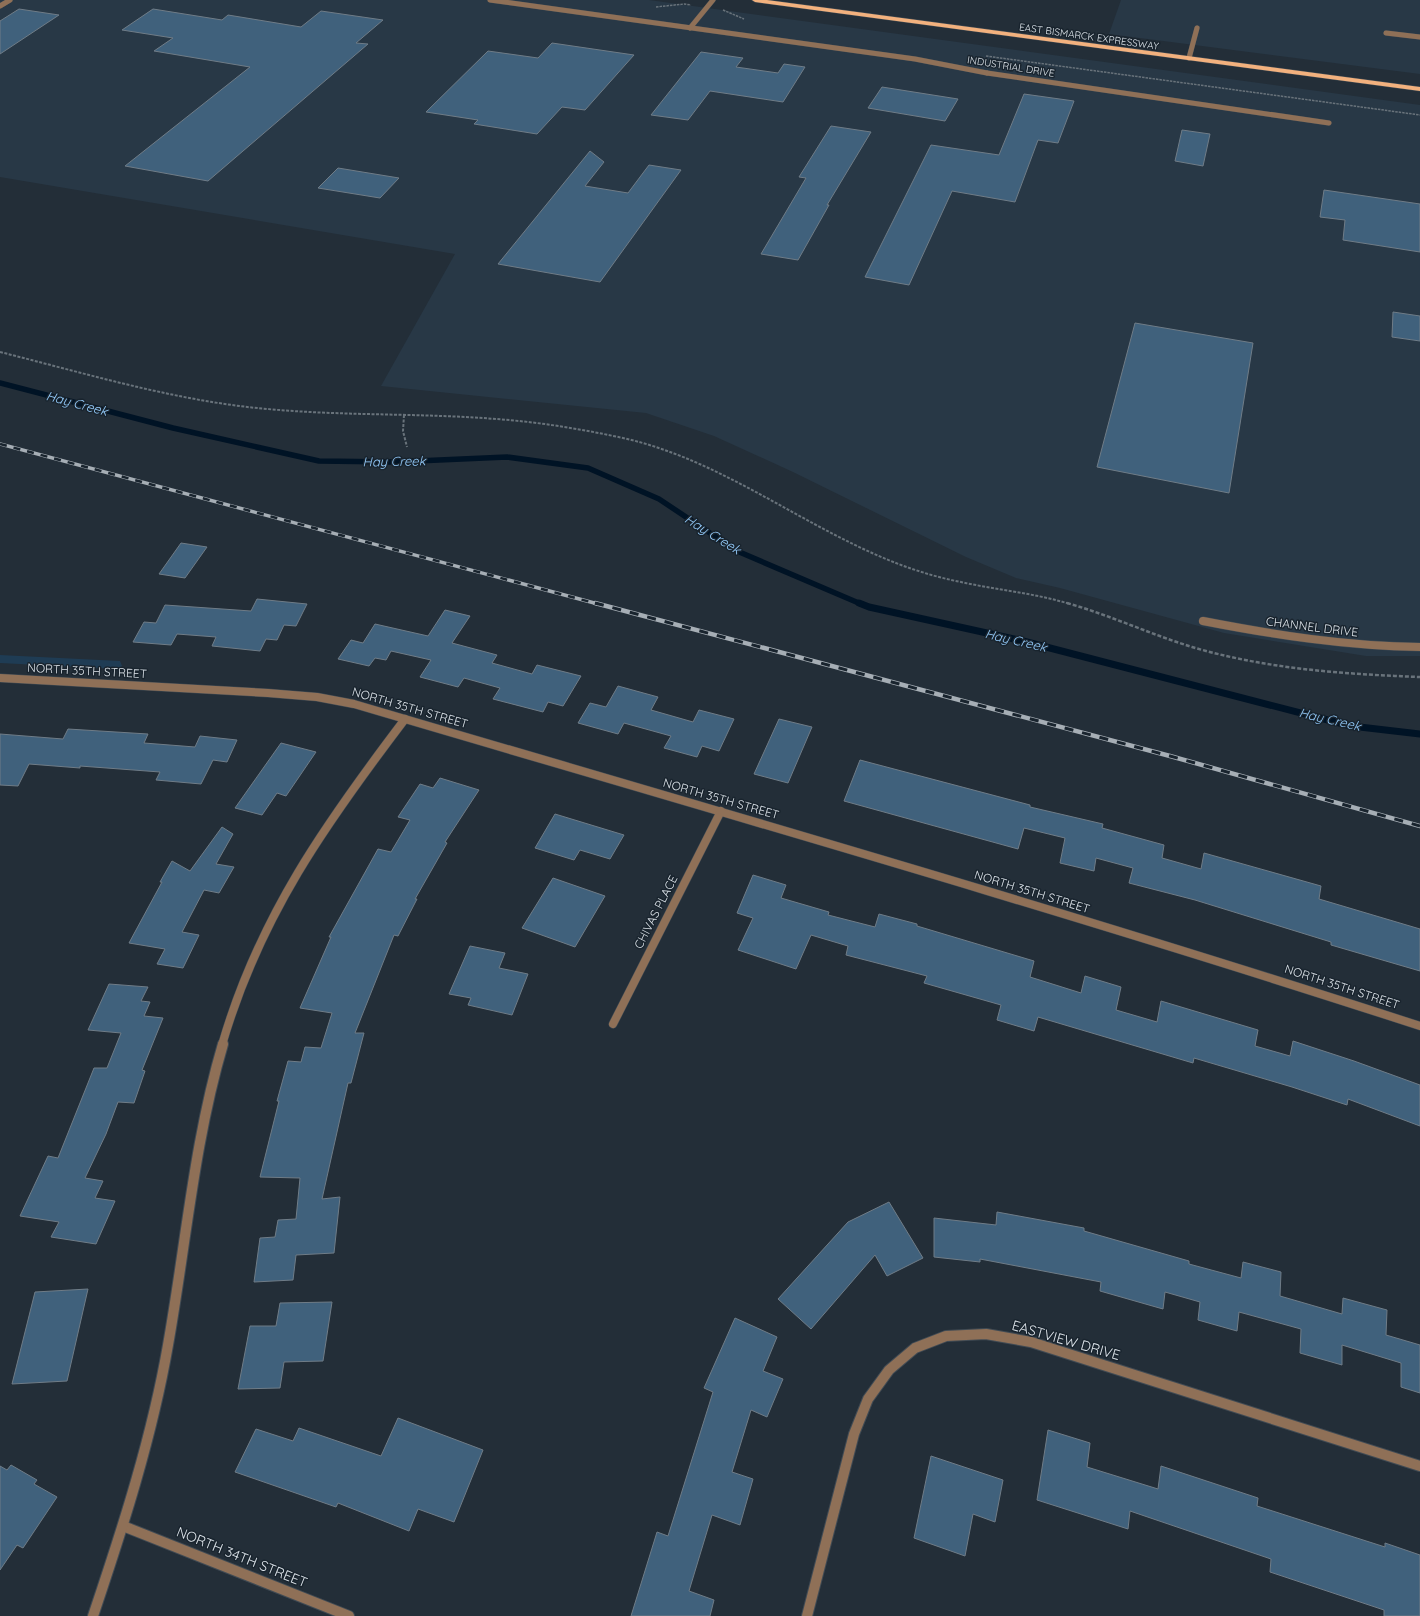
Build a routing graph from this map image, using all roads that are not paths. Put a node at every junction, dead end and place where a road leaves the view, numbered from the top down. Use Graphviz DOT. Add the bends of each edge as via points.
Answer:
graph roads {
  1 [pos="10,0"];
  2 [pos="490,0"];
  3 [pos="713,0"];
  4 [pos="755,0"];
  5 [pos="0,6"];
  6 [pos="690,28"];
  7 [pos="1197,28"];
  8 [pos="1386,33"];
  9 [pos="1420,37"];
  10 [pos="1189,58"];
  11 [pos="1420,89"];
  12 [pos="1329,123"];
  13 [pos="1203,620"];
  14 [pos="1420,647"];
  15 [pos="0,678"];
  16 [pos="405,719"];
  17 [pos="721,811"];
  18 [pos="613,1024"];
  19 [pos="1420,1026"];
  20 [pos="1420,1466"];
  21 [pos="123,1526"];
  22 [pos="93,1616"];
  23 [pos="349,1616"];
  24 [pos="807,1616"];
  1 -- 5 [label="street"];
  2 -- 6 [label="street, INDUSTRIAL DRIVE"];
  3 -- 6 [label="street"];
  4 -- 10 [label="main road, EAST BISMARCK EXPRESSWAY"];
  6 -- 12 [label="street, INDUSTRIAL DRIVE" via="915,59 987,73"];
  7 -- 10 [label="street"];
  8 -- 9 [label="street"];
  10 -- 11 [label="main road, EAST BISMARCK EXPRESSWAY"];
  13 -- 14 [label="street, CHANNEL DRIVE" via="1281,636 1379,646"];
  15 -- 16 [label="street, NORTH 35TH STREET" via="297,695 354,704"];
  16 -- 17 [label="street, NORTH 35TH STREET"];
  16 -- 21 [label="street" via="312,849 287,891 262,940 226,1030 205,1111 157,1404"];
  17 -- 18 [label="street, CHIVAS PLACE"];
  17 -- 19 [label="street, NORTH 35TH STREET" via="1216,960"];
  20 -- 24 [label="street, EASTVIEW DRIVE" via="1031,1342 986,1334 946,1336 916,1348 889,1370 868,1399 854,1434"];
  21 -- 22 [label="street"];
  21 -- 23 [label="street, NORTH 34TH STREET"];
}
